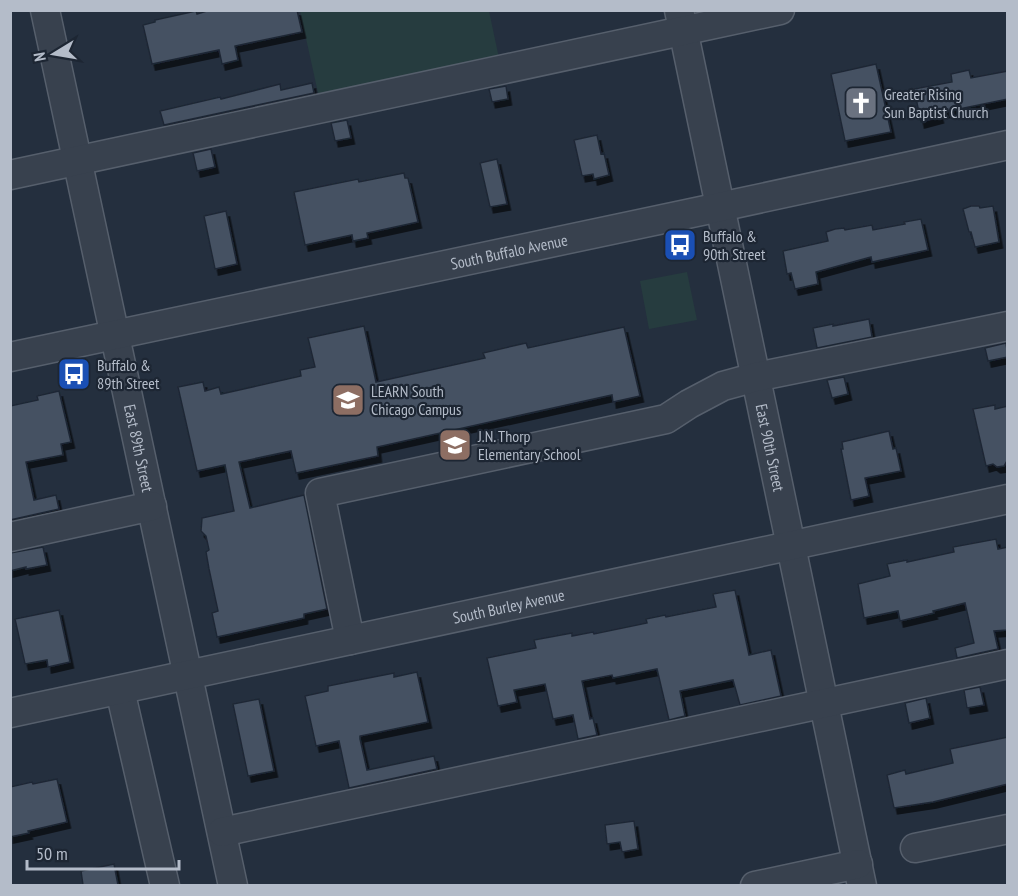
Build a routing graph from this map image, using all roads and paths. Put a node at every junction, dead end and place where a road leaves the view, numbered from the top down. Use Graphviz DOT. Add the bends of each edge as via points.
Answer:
graph roads {
  1 [pos="45,10"];
  2 [pos="780,10"];
  3 [pos="681,21"];
  4 [pos="1008,145"];
  5 [pos="77,160"];
  6 [pos="10,175"];
  7 [pos="720,207"];
  8 [pos="1008,326"];
  9 [pos="115,335"];
  10 [pos="10,357"];
  11 [pos="756,377"];
  12 [pos="1008,499"];
  13 [pos="152,506"];
  14 [pos="10,537"];
  15 [pos="791,545"];
  16 [pos="350,640"];
  17 [pos="1008,664"];
  18 [pos="188,675"];
  19 [pos="120,690"];
  20 [pos="824,703"];
  21 [pos="10,713"];
  22 [pos="1008,829"];
  23 [pos="222,832"];
  24 [pos="915,848"];
  25 [pos="860,874"];
  26 [pos="165,885"];
  27 [pos="233,885"];
  28 [pos="755,885"];
  1 -- 5 [label="street, East 89th Street"];
  2 -- 3 [label="street"];
  3 -- 5 [label="street"];
  3 -- 7 [label="street, East 90th Street"];
  4 -- 7 [label="street, South Buffalo Avenue"];
  5 -- 6 [label="street"];
  5 -- 9 [label="street, East 89th Street"];
  7 -- 9 [label="street, South Buffalo Avenue"];
  7 -- 11 [label="street, East 90th Street"];
  8 -- 11 [label="street"];
  9 -- 10 [label="street, South Buffalo Avenue"];
  9 -- 13 [label="street, East 89th Street"];
  11 -- 15 [label="street, East 90th Street"];
  11 -- 16 [label="street" via="723,386 666,419 320,493"];
  12 -- 15 [label="street, South Burley Avenue"];
  13 -- 14 [label="street"];
  13 -- 18 [label="street, East 89th Street"];
  15 -- 16 [label="street, South Burley Avenue"];
  15 -- 20 [label="street, East 90th Street"];
  16 -- 18 [label="street, South Burley Avenue"];
  17 -- 20 [label="street"];
  18 -- 19 [label="street, South Burley Avenue"];
  18 -- 23 [label="street, East 89th Street"];
  19 -- 21 [label="street, South Burley Avenue"];
  19 -- 26 [label="street"];
  20 -- 23 [label="street"];
  20 -- 25 [label="street, East 90th Street"];
  22 -- 24 [label="street"];
  23 -- 27 [label="street, East 89th Street"];
  25 -- 28 [label="street"];
}
